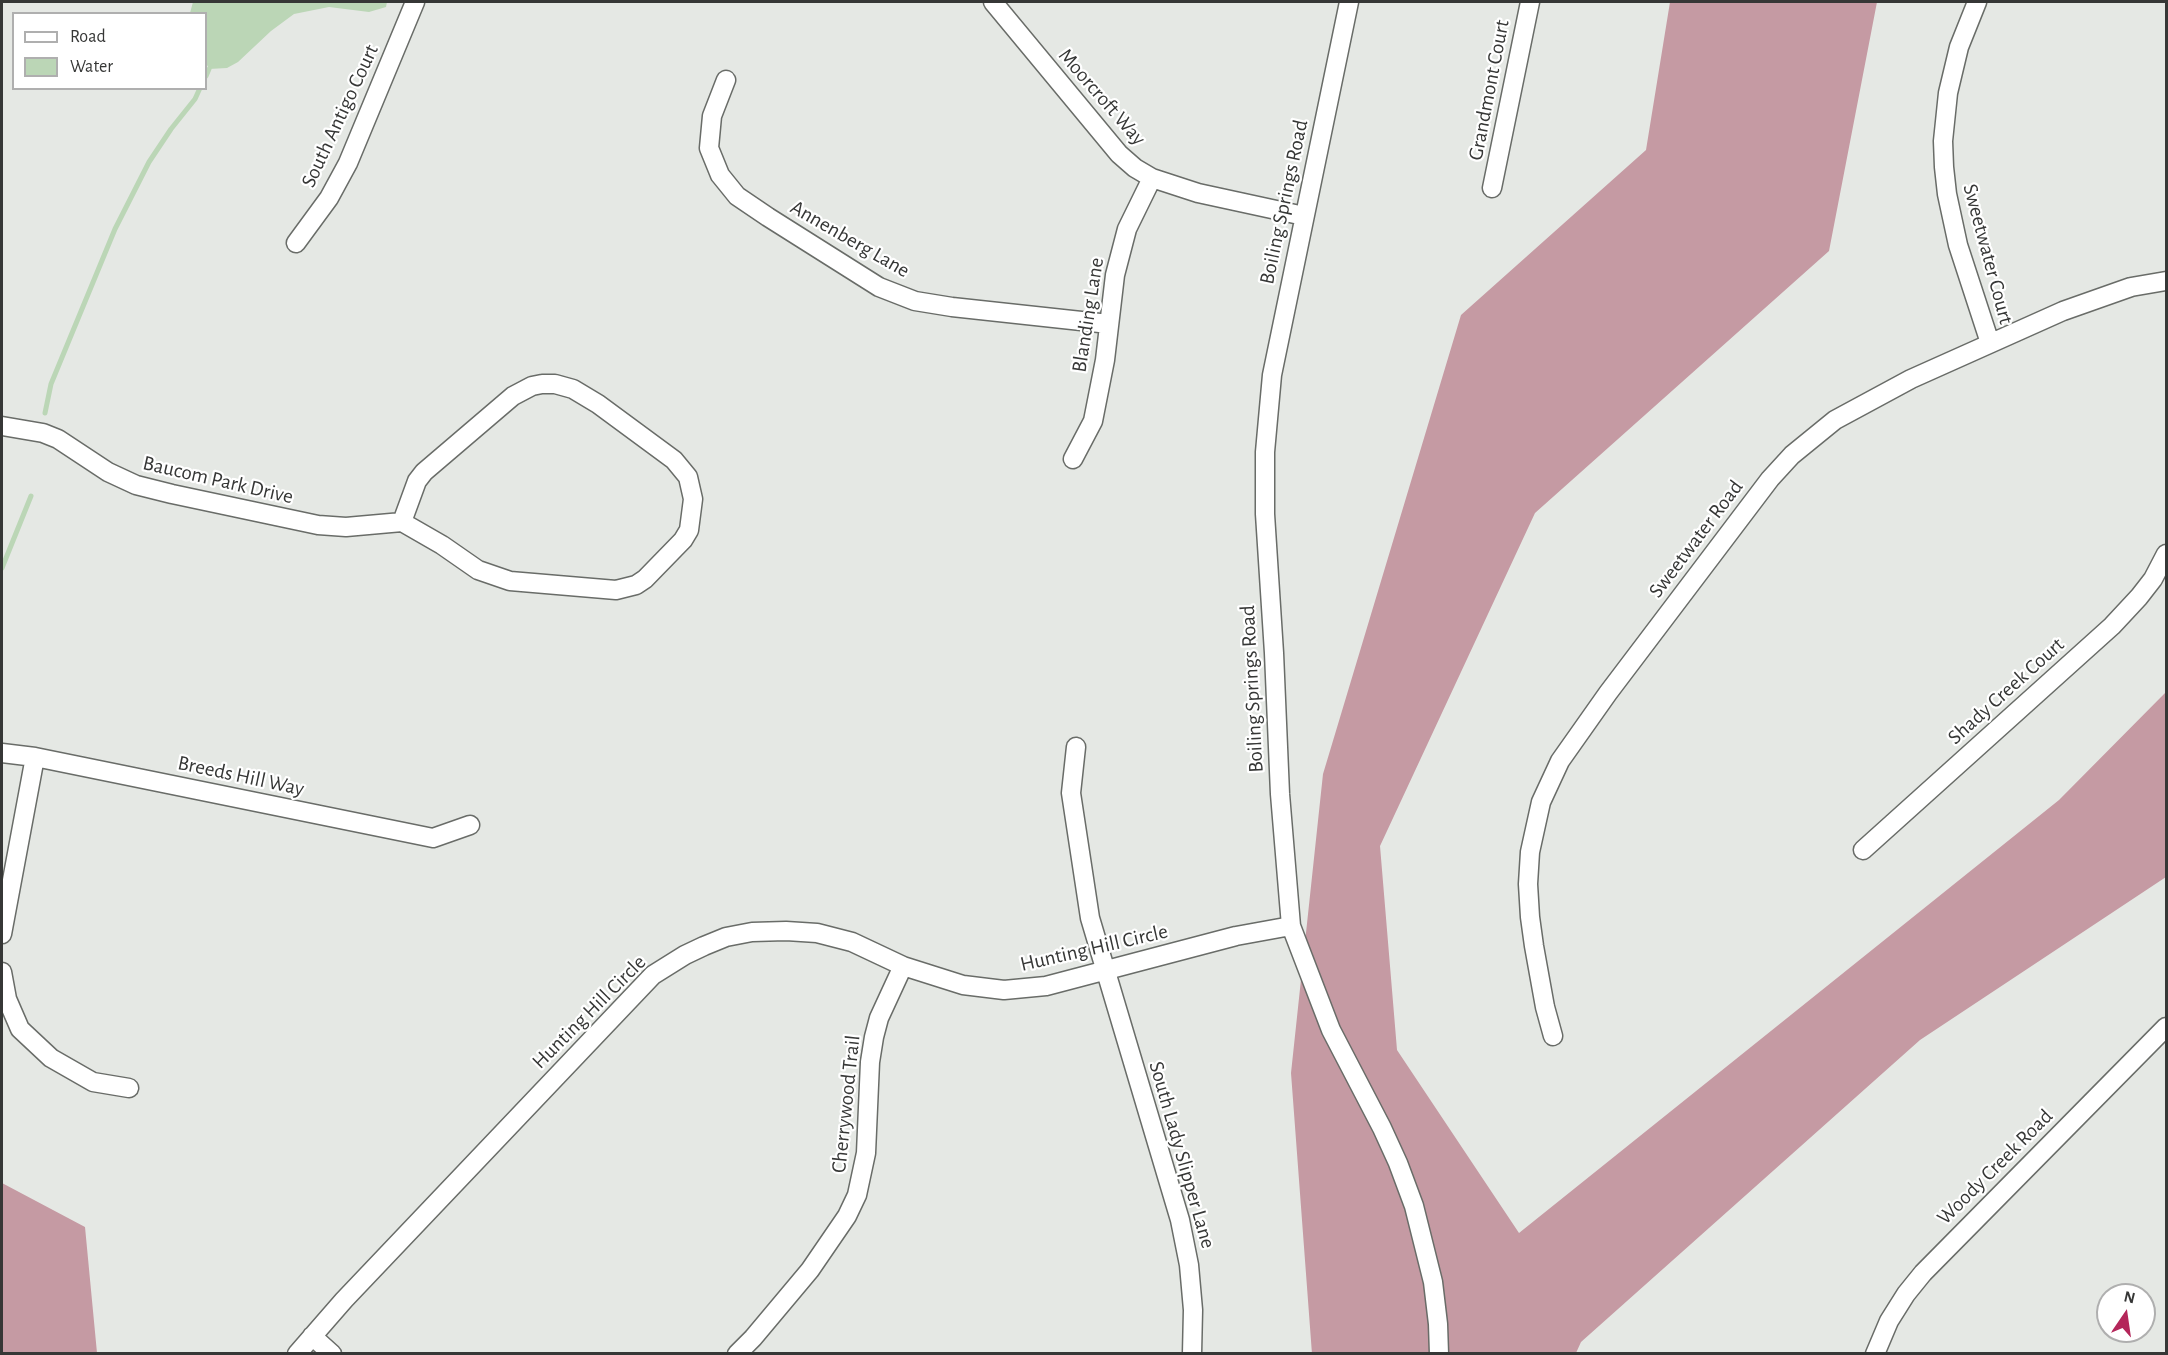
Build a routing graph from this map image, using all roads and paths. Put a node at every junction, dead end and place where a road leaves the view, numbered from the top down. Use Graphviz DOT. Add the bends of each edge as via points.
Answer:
graph roads {
  1 [pos="415,2"];
  2 [pos="993,2"];
  3 [pos="1349,2"];
  4 [pos="1530,2"];
  5 [pos="1977,2"];
  6 [pos="726,80"];
  7 [pos="1152,178"];
  8 [pos="1492,188"];
  9 [pos="1305,216"];
  10 [pos="296,243"];
  11 [pos="2166,281"];
  12 [pos="1109,324"];
  13 [pos="1990,343"];
  14 [pos="2,426"];
  15 [pos="1073,459"];
  16 [pos="402,522"];
  17 [pos="2166,554"];
  18 [pos="1076,747"];
  19 [pos="2,753"];
  20 [pos="36,757"];
  21 [pos="470,825"];
  22 [pos="1863,850"];
  23 [pos="1291,926"];
  24 [pos="2,934"];
  25 [pos="903,966"];
  26 [pos="1106,971"];
  27 [pos="2,972"];
  28 [pos="2166,1027"];
  29 [pos="1553,1036"];
  30 [pos="129,1088"];
  31 [pos="312,1336"];
  32 [pos="297,1353"];
  33 [pos="332,1353"];
  34 [pos="737,1353"];
  35 [pos="1192,1353"];
  36 [pos="1439,1353"];
  37 [pos="1875,1353"];
  1 -- 10 [label="street, South Antigo Court" via="348,163 329,198"];
  2 -- 7 [label="street, Moorcroft Way" via="1119,154"];
  3 -- 9 [label="street, Boiling Springs Road"];
  4 -- 8 [label="street, Grandmont Court"];
  5 -- 13 [label="street, Sweetwater Court" via="1959,47 1948,93 1943,141 1947,194 1958,245"];
  6 -- 12 [label="street, Annenberg Lane" via="712,116 709,148 720,175 737,196 768,217 879,287 915,301"];
  7 -- 9 [label="street, Moorcroft Way" via="1198,193"];
  7 -- 12 [label="street, Blanding Lane" via="1126,228"];
  9 -- 23 [label="street, Boiling Springs Road" via="1272,375 1265,452 1280,794"];
  11 -- 13 [label="street, Sweetwater Road" via="2109,294"];
  12 -- 15 [label="street, Blanding Lane" via="1093,421"];
  13 -- 29 [label="street, Sweetwater Road" via="1855,408 1792,455 1726,536 1560,761 1536,820 1528,884 1536,957"];
  14 -- 16 [label="street, Baucom Park Drive" via="43,433 108,472 172,494 318,525 355,527"];
  16 -- 16 [label="street" via="488,575 510,581 616,590 645,579 683,540 692,521 693,499 688,477 674,460 581,393 542,384 513,396 424,472"];
  17 -- 22 [label="street, Shady Creek Court" via="2139,597 2112,626"];
  18 -- 26 [label="street, South Lady Slipper Lane" via="1071,794 1090,918"];
  19 -- 20 [label="street, Breeds Hill Way"];
  20 -- 21 [label="street, Breeds Hill Way" via="433,838"];
  20 -- 24 [label="street"];
  23 -- 26 [label="street, Hunting Hill Circle" via="1236,936"];
  23 -- 36 [label="street, Boiling Springs Road" via="1331,1030 1382,1128 1414,1206 1433,1282"];
  25 -- 26 [label="street, Hunting Hill Circle" via="963,985 1004,990 1046,986"];
  25 -- 31 [label="street, Hunting Hill Circle" via="852,942 817,933 752,932 726,937 653,975"];
  25 -- 34 [label="street, Cherrywood Trail" via="874,1037 866,1153 857,1195 810,1270"];
  26 -- 35 [label="street, South Lady Slipper Lane" via="1180,1220 1194,1310"];
  27 -- 30 [label="street" via="7,999 21,1029 51,1058 93,1082"];
  28 -- 37 [label="street, Woody Creek Road" via="1923,1273 1889,1322"];
  31 -- 32 [label="street, Hunting Hill Circle"];
  31 -- 33 [label="street"];
}
